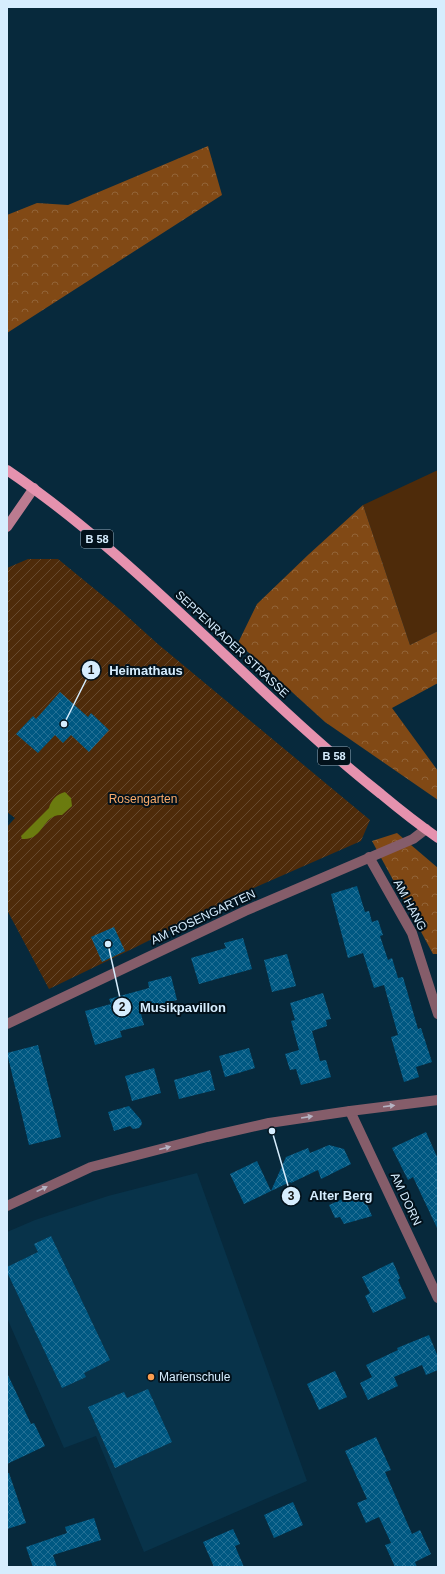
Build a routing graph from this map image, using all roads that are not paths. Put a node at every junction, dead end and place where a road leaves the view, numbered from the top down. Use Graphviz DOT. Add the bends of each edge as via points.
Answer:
graph roads {
  1 [pos="7,470"];
  2 [pos="34,488"];
  3 [pos="7,527"];
  4 [pos="426,830"];
  5 [pos="438,838"];
  6 [pos="369,857"];
  7 [pos="438,1014"];
  8 [pos="7,1024"];
  9 [pos="438,1100"];
  10 [pos="350,1111"];
  11 [pos="7,1206"];
  12 [pos="438,1298"];
  1 -- 2 [label="main road, SEPPENRADER STRASSE / B 58"];
  2 -- 3 [label="street"];
  2 -- 4 [label="main road, SEPPENRADER STRASSE / B 58" via="158,592 348,768"];
  4 -- 5 [label="main road, SEPPENRADER STRASSE / B 58"];
  4 -- 6 [label="street, AM ROSENGARTEN" via="413,839"];
  6 -- 7 [label="street, AM HANG" via="412,933"];
  6 -- 8 [label="street, AM ROSENGARTEN" via="245,912"];
  10 -- 9 [label="street, one-way"];
  11 -- 10 [label="street, one-way" via="93,1166 269,1123"];
  10 -- 12 [label="street, AM DORN"];
}
